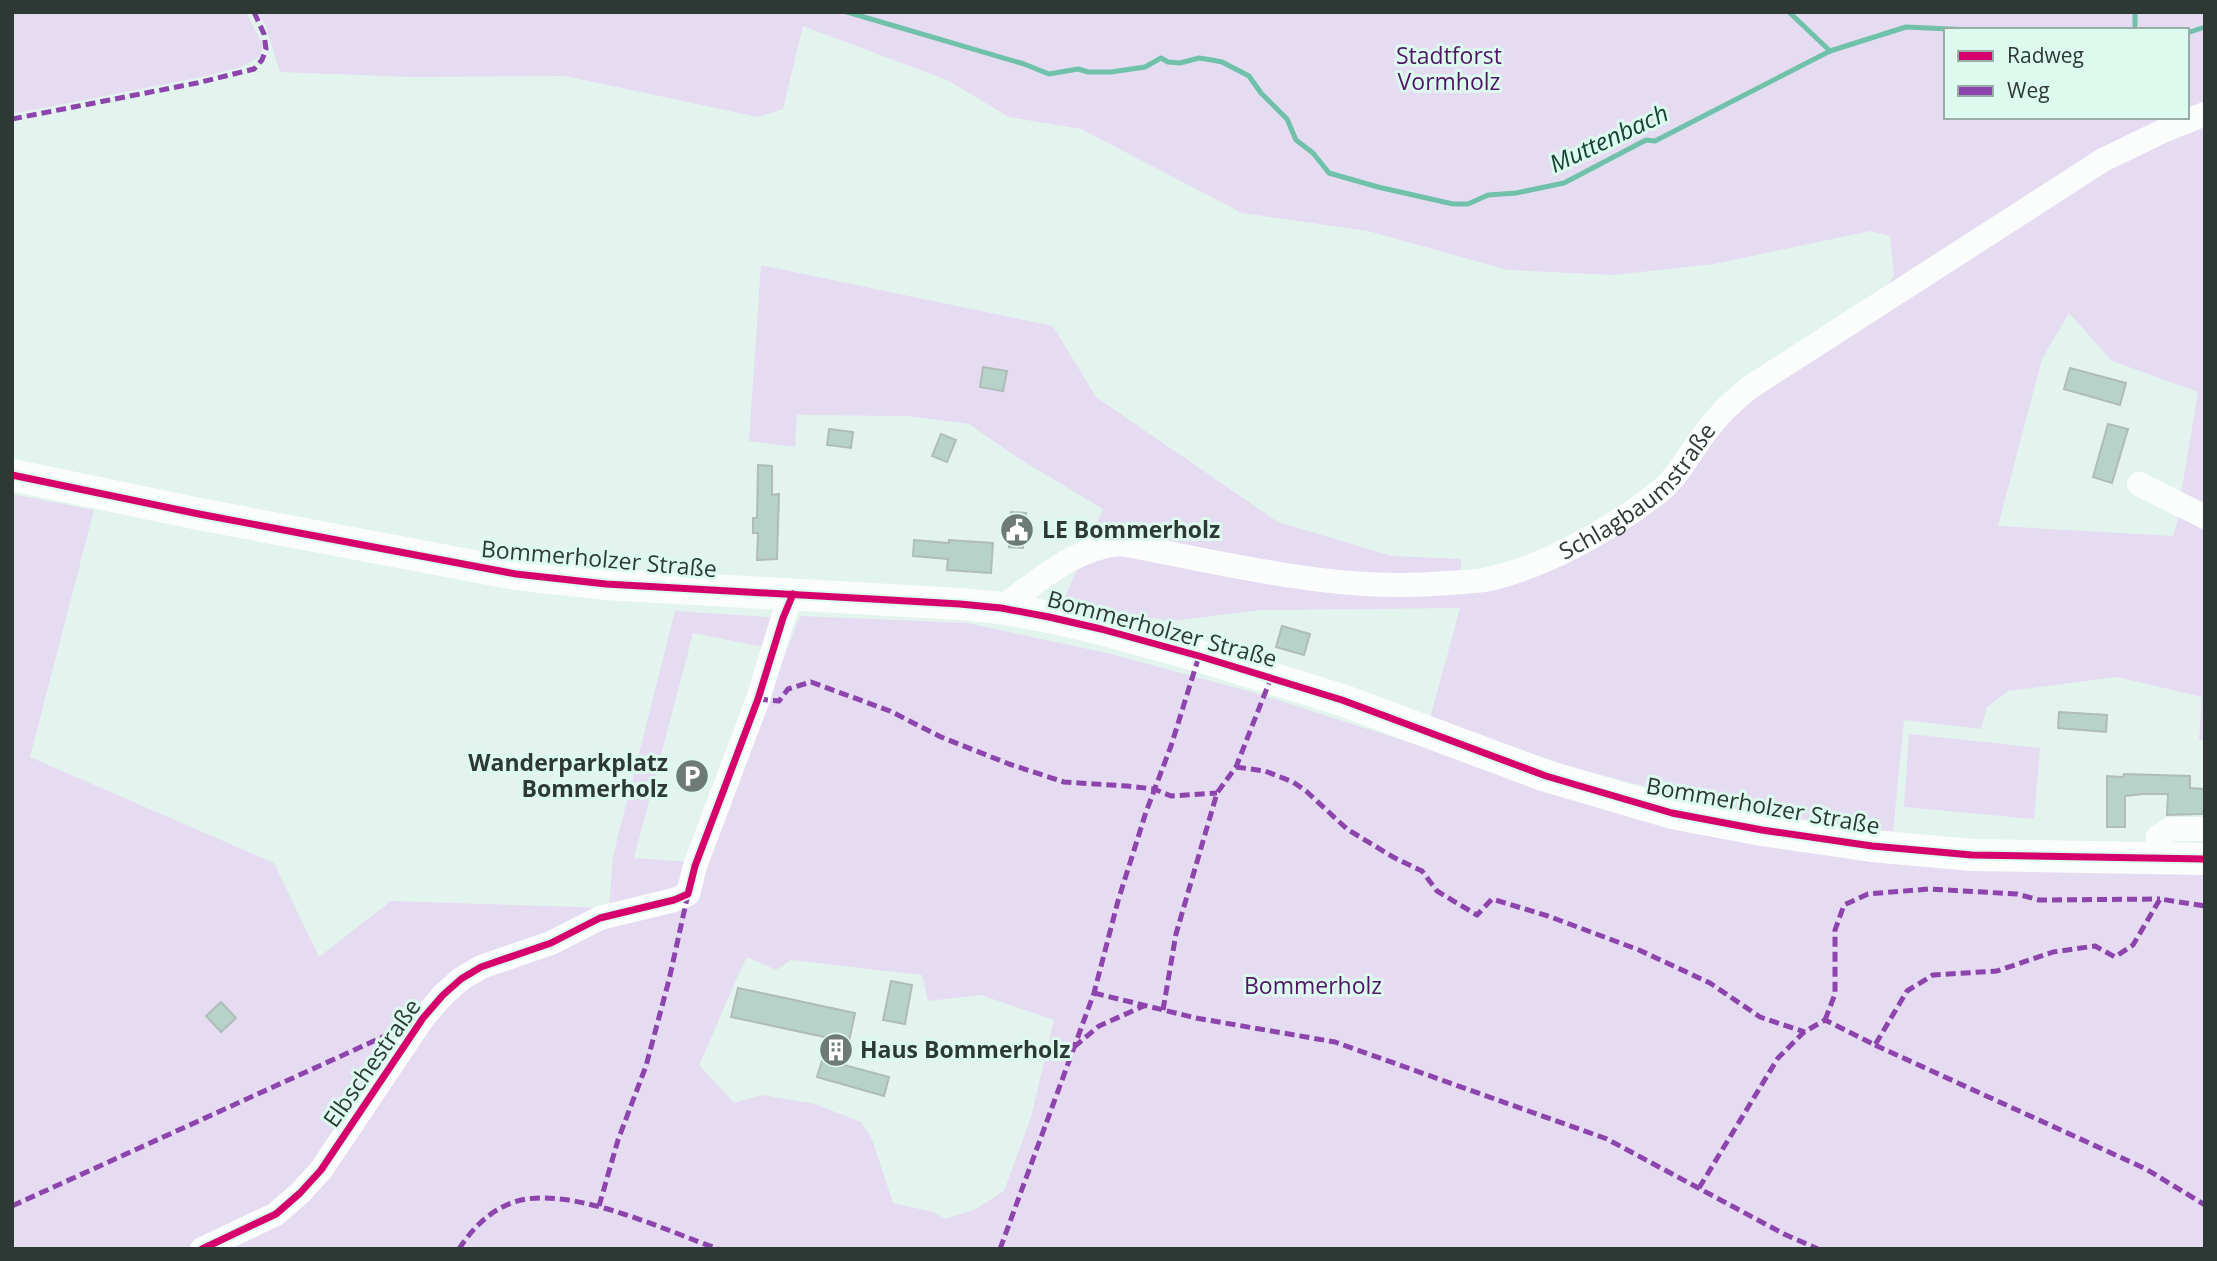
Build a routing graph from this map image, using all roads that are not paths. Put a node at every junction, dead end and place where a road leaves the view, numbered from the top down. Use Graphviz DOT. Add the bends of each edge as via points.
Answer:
graph roads {
  1 [pos="2205,114"];
  2 [pos="12,475"];
  3 [pos="2139,484"];
  4 [pos="2205,517"];
  5 [pos="793,594"];
  6 [pos="1001,608"];
  7 [pos="2205,829"];
  8 [pos="2155,858"];
  9 [pos="2205,859"];
  10 [pos="202,1249"];
  1 -- 6 [label="street, Schlagbaumstraße" via="2103,160 1749,388 1731,402 1657,494 1583,540 1526,568 1483,580 1411,586 1338,584 1121,544 1101,545 1079,554"];
  2 -- 5 [label="main road, Bommerholzer Straße" via="516,574"];
  3 -- 4 [label="street"];
  5 -- 6 [label="main road, Bommerholzer Straße"];
  5 -- 10 [label="street, Elbschestraße" via="688,894 600,918 461,979 424,1018 321,1170 300,1193 276,1214"];
  6 -- 8 [label="main road, Bommerholzer Straße" via="1211,659 1342,700 1546,776 1672,813 1872,846 1972,855"];
  7 -- 8 [label="street" via="2171,829 2158,837"];
  8 -- 9 [label="main road, Bommerholzer Straße"];
}
